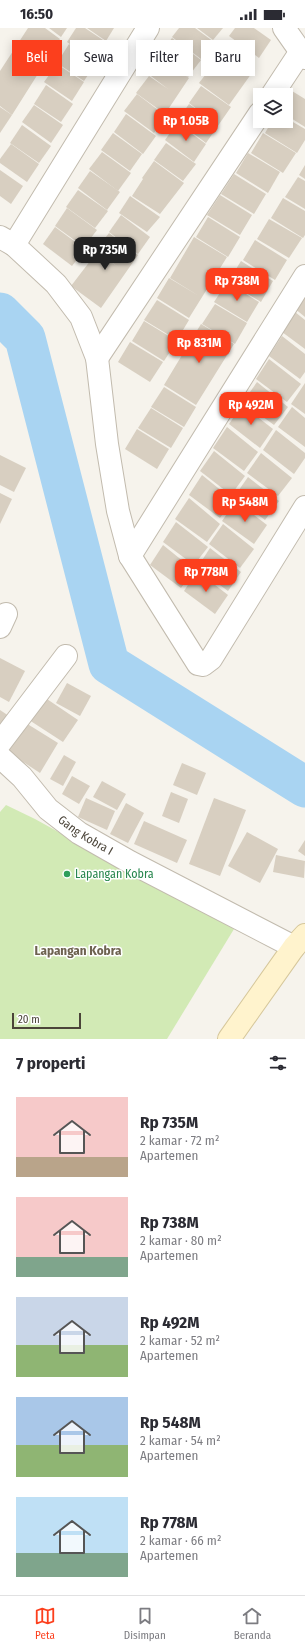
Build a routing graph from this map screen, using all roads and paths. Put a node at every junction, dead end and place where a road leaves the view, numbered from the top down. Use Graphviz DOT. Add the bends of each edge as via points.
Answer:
graph roads {
  1 [pos="148,28"];
  2 [pos="284,28"];
  3 [pos="303,54"];
  4 [pos="277,88"];
  5 [pos="253,124"];
  6 [pos="7,241"];
  7 [pos="305,276"];
  8 [pos="97,358"];
  9 [pos="305,507"];
  10 [pos="130,556"];
  11 [pos="66,656"];
  12 [pos="0,743"];
  13 [pos="0,757"];
  14 [pos="300,941"];
  15 [pos="229,1039"];
  1 -- 6 [label="street"];
  2 -- 3 [label="street"];
  3 -- 4 [label="street"];
  5 -- 8 [label="street"];
  6 -- 8 [label="street" via="56,284 81,317"];
  7 -- 10 [label="street"];
  8 -- 10 [label="street" via="118,511"];
  9 -- 10 [label="street" via="211,659 203,665 198,664"];
  11 -- 12 [label="street"];
  13 -- 14 [label="street, Gang Kobra I" via="22,777 48,809 80,833 137,866"];
  14 -- 15 [label="street"];
}
